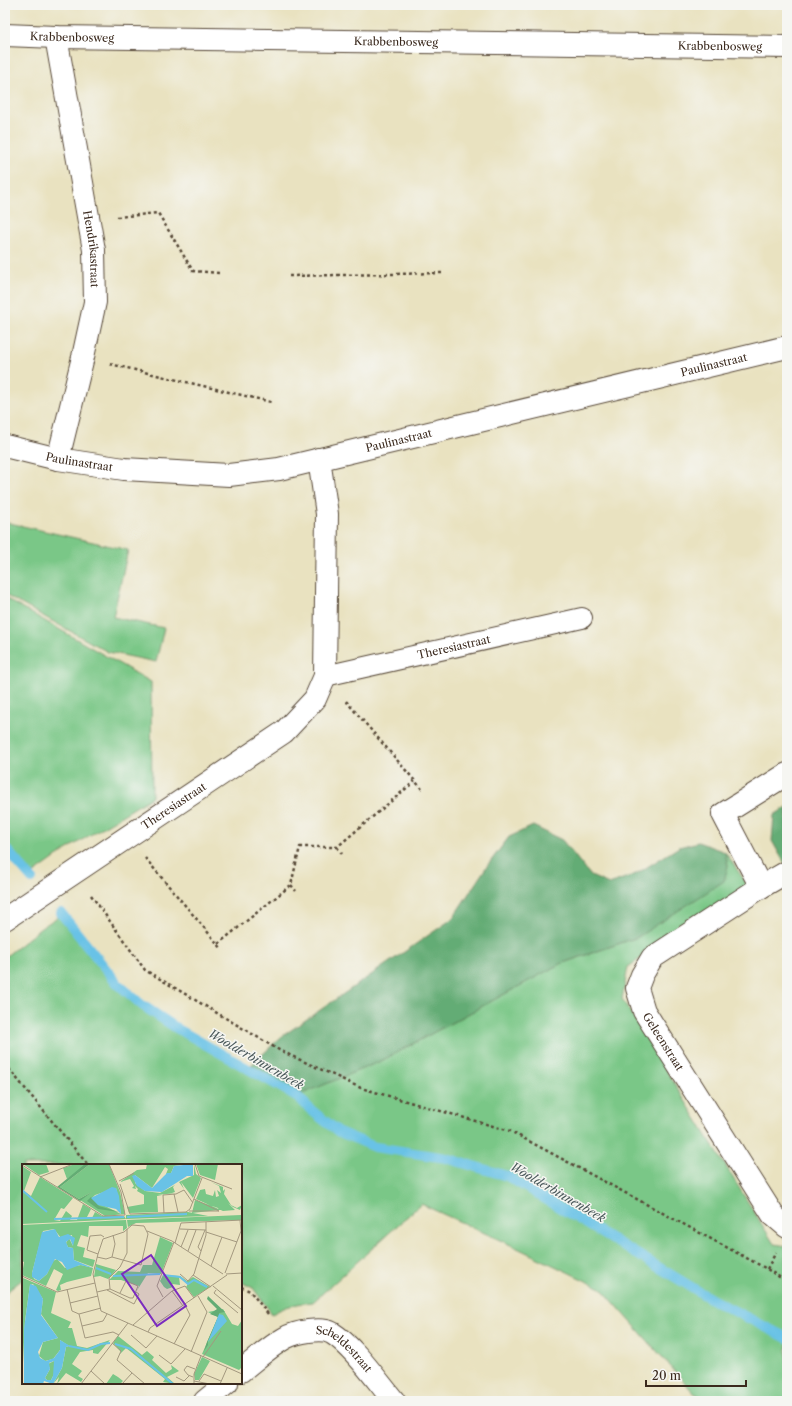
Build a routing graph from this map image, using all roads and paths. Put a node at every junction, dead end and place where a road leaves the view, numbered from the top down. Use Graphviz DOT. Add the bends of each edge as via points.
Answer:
graph roads {
  1 [pos="5,36"];
  2 [pos="56,38"];
  3 [pos="787,47"];
  4 [pos="88,220"];
  5 [pos="219,274"];
  6 [pos="443,274"];
  7 [pos="289,276"];
  8 [pos="787,347"];
  9 [pos="83,357"];
  10 [pos="270,402"];
  11 [pos="5,446"];
  12 [pos="58,459"];
  13 [pos="319,459"];
  14 [pos="582,618"];
  15 [pos="325,676"];
  16 [pos="787,774"];
  17 [pos="415,781"];
  18 [pos="422,789"];
  19 [pos="337,847"];
  20 [pos="342,854"];
  21 [pos="143,856"];
  22 [pos="74,871"];
  23 [pos="787,872"];
  24 [pos="291,885"];
  25 [pos="761,887"];
  26 [pos="296,891"];
  27 [pos="5,919"];
  28 [pos="218,944"];
  29 [pos="222,949"];
  30 [pos="5,1064"];
  31 [pos="87,1164"];
  32 [pos="787,1227"];
  33 [pos="787,1282"];
  34 [pos="242,1287"];
  35 [pos="286,1337"];
  36 [pos="242,1370"];
  37 [pos="226,1384"];
  38 [pos="205,1401"];
  39 [pos="394,1401"];
  1 -- 2 [label="street, Krabbenbosweg"];
  2 -- 3 [label="street, Krabbenbosweg"];
  2 -- 4 [label="street, Hendrikastraat"];
  4 -- 5 [label="path" via="158,213 193,271"];
  4 -- 9 [label="street, Hendrikastraat" via="94,250 95,302"];
  6 -- 7 [label="path"];
  8 -- 13 [label="street, Paulinastraat"];
  9 -- 10 [label="path"];
  9 -- 12 [label="street, Hendrikastraat"];
  11 -- 12 [label="street, Paulinastraat"];
  12 -- 13 [label="street, Paulinastraat" via="124,469 229,475 279,469"];
  13 -- 15 [label="street, Theresiastraat" via="327,514"];
  14 -- 15 [label="lane, Theresiastraat"];
  15 -- 17 [label="path"];
  15 -- 22 [label="street, Theresiastraat" via="315,699 284,732"];
  16 -- 25 [label="street" via="723,814"];
  17 -- 18 [label="path"];
  17 -- 19 [label="path"];
  19 -- 20 [label="path"];
  19 -- 24 [label="path" via="300,847"];
  21 -- 28 [label="path"];
  22 -- 27 [label="street, Theresiastraat"];
  22 -- 33 [label="path" via="145,970 279,1050 361,1088 510,1131 760,1265"];
  23 -- 25 [label="street, Geleenstraat"];
  24 -- 26 [label="path"];
  24 -- 28 [label="path"];
  25 -- 32 [label="street, Geleenstraat" via="652,958 637,988 644,1011 772,1215"];
  28 -- 29 [label="path"];
  30 -- 31 [label="path"];
  34 -- 35 [label="path" via="250,1291"];
  35 -- 36 [label="street, Scheldestraat"];
  35 -- 39 [label="street, Scheldestraat" via="308,1330 331,1332 349,1347"];
  37 -- 38 [label="street"];
}
